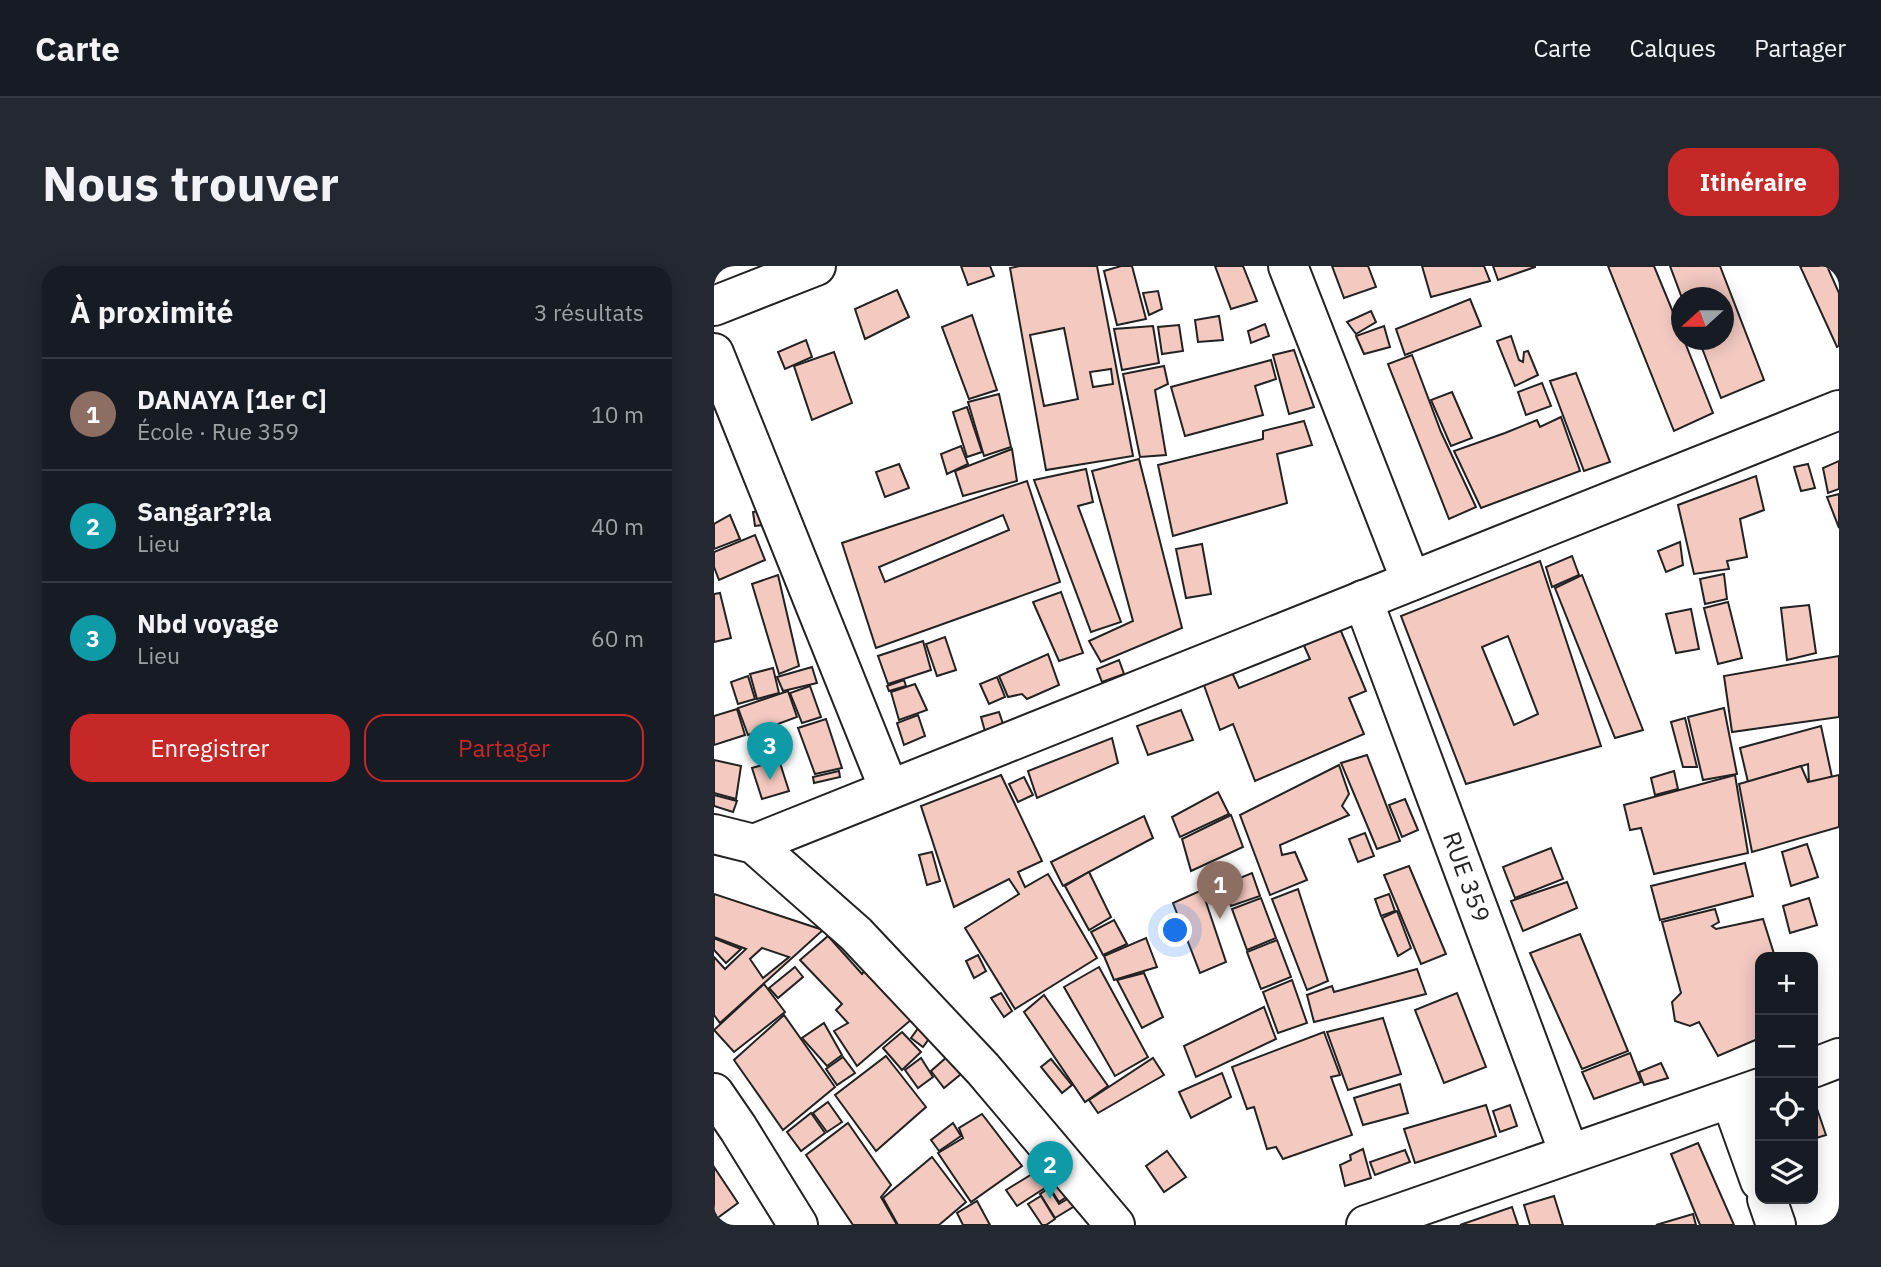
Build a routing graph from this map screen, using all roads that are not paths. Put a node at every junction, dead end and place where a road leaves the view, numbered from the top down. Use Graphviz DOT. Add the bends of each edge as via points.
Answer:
graph roads {
  1 [pos="816,266"];
  2 [pos="1288,266"];
  3 [pos="714,306"];
  4 [pos="714,353"];
  5 [pos="1839,410"];
  6 [pos="1411,581"];
  7 [pos="1363,600"];
  8 [pos="889,789"];
  9 [pos="714,834"];
  10 [pos="754,844"];
  11 [pos="1839,1058"];
  12 [pos="1818,1066"];
  13 [pos="714,1093"];
  14 [pos="1746,1094"];
  15 [pos="1755,1150"];
  16 [pos="1569,1153"];
  17 [pos="1768,1204"];
  18 [pos="798,1225"];
  19 [pos="1115,1225"];
  20 [pos="1366,1225"];
  21 [pos="1776,1225"];
  1 -- 3 [label="street"];
  2 -- 6 [label="street"];
  4 -- 8 [label="street"];
  5 -- 6 [label="street"];
  6 -- 7 [label="street"];
  7 -- 8 [label="street"];
  7 -- 16 [label="street, RUE 359"];
  8 -- 10 [label="street"];
  9 -- 10 [label="street"];
  10 -- 19 [label="street" via="856,934 983,1069"];
  11 -- 12 [label="street"];
  13 -- 18 [label="street"];
  14 -- 15 [label="street"];
  14 -- 16 [label="street"];
  16 -- 20 [label="street"];
  17 -- 21 [label="street"];
}
